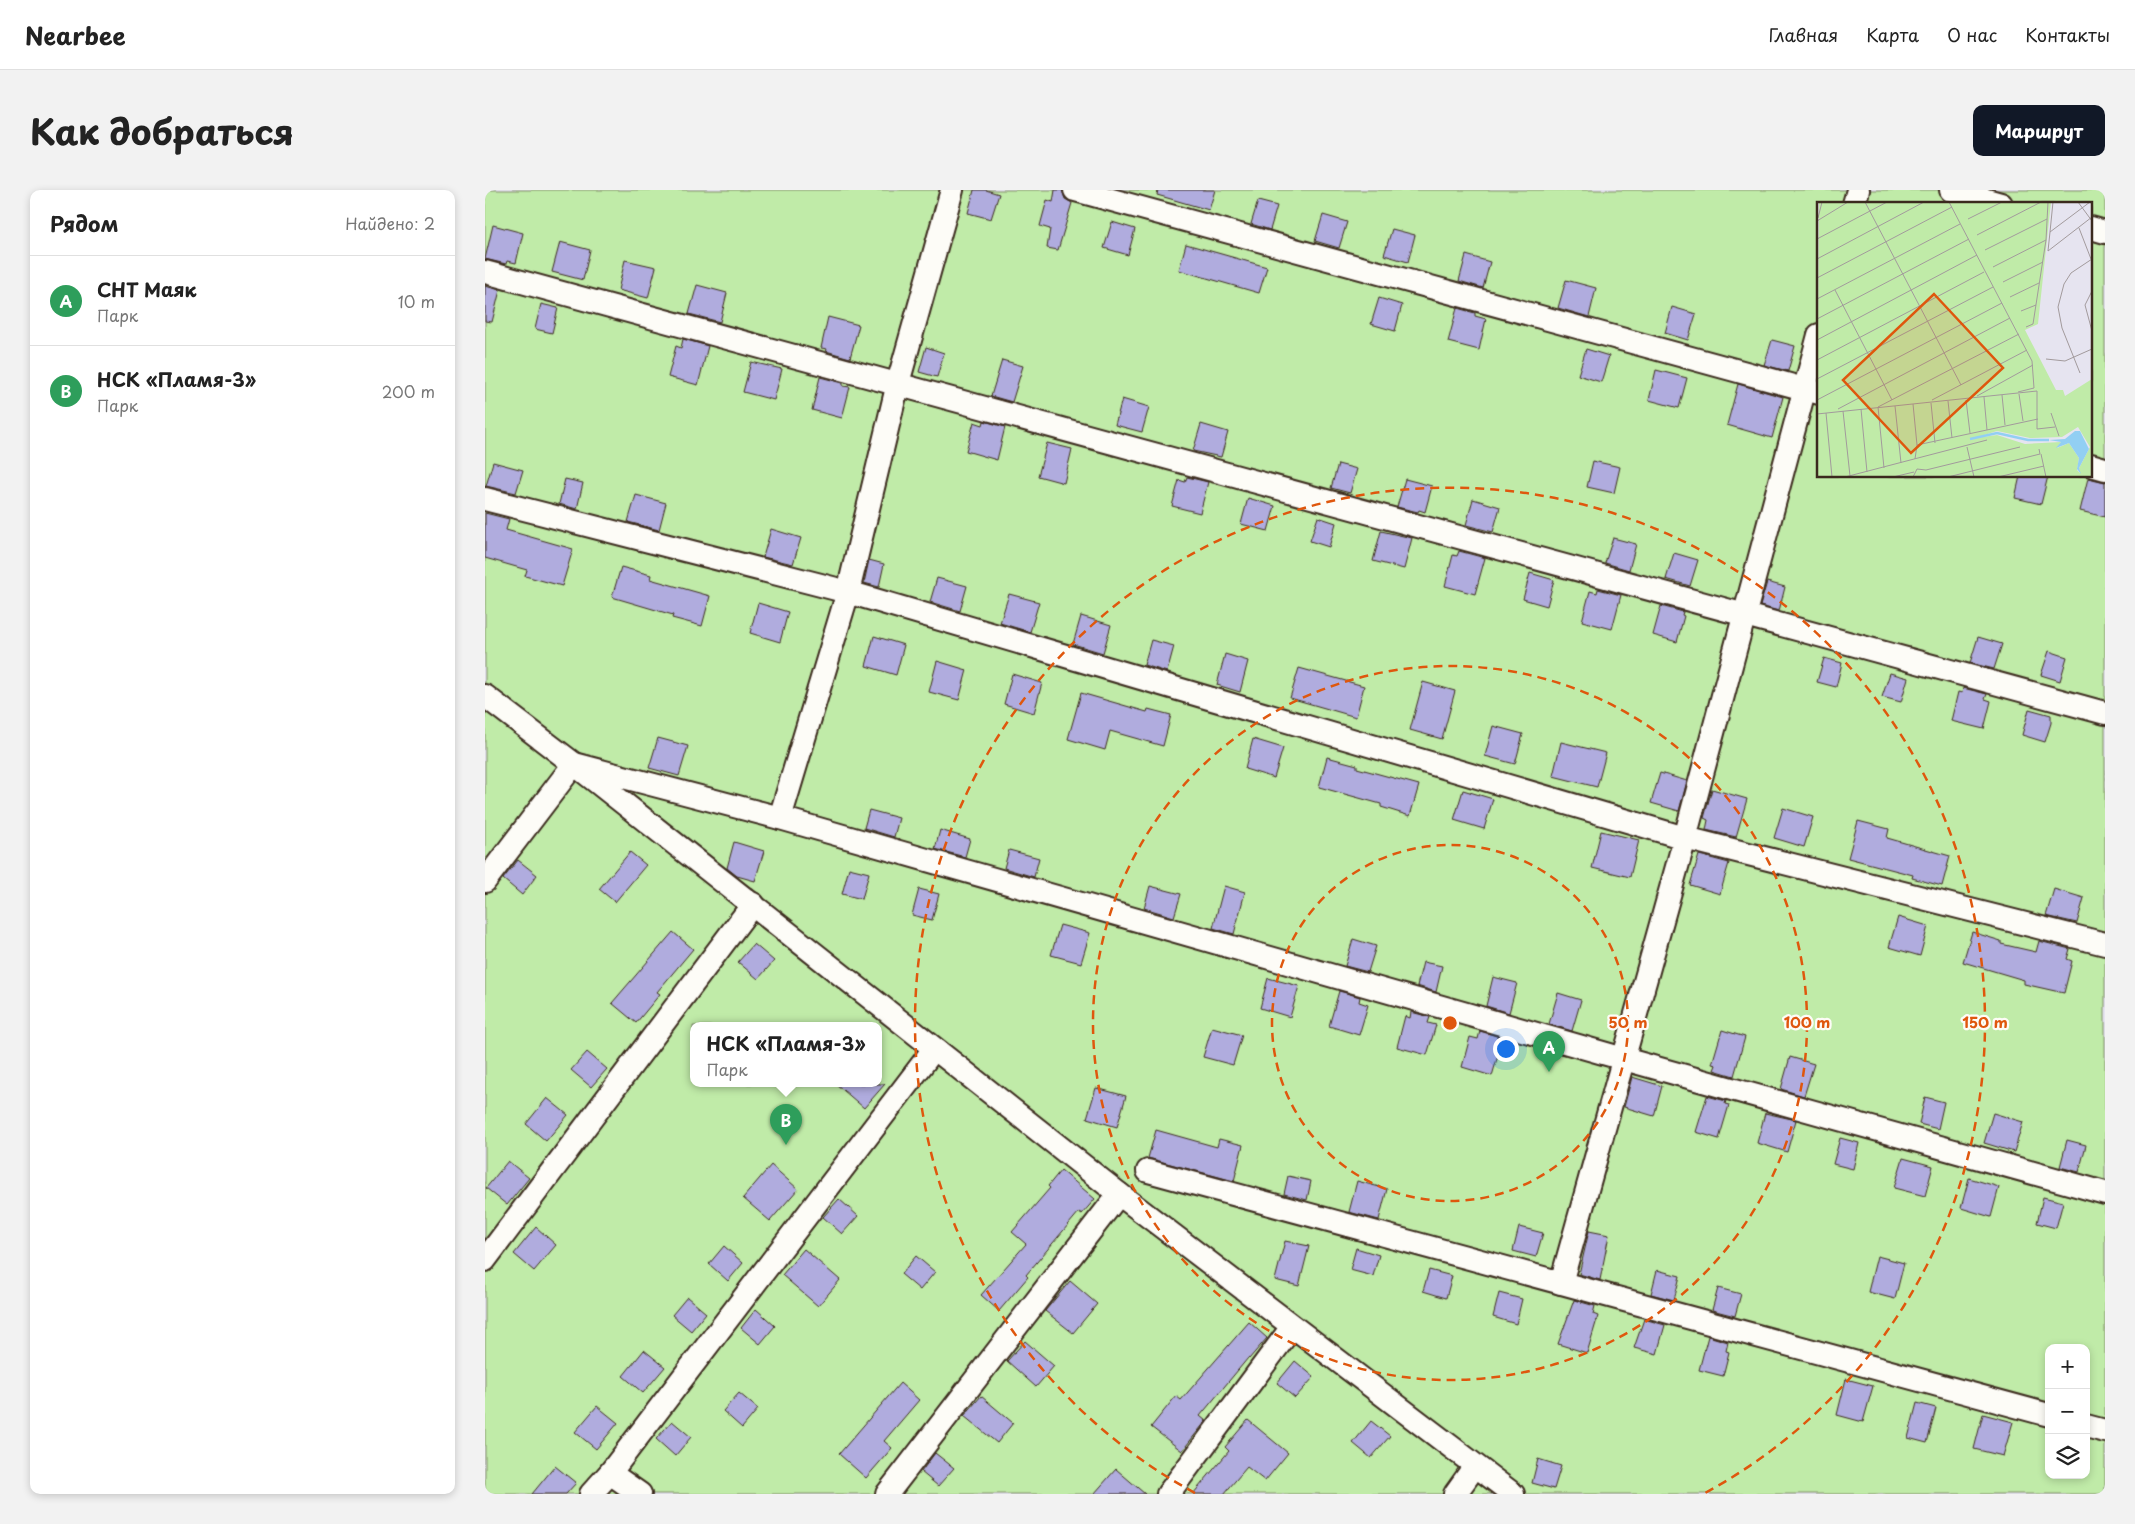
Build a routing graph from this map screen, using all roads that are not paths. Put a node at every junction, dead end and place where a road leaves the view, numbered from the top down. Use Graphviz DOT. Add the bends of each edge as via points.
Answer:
graph roads {
  1 [pos="952,190"];
  2 [pos="1075,190"];
  3 [pos="1951,190"];
  4 [pos="1994,202"];
  5 [pos="485,272"];
  6 [pos="1817,349"];
  7 [pos="898,383"];
  8 [pos="1811,391"];
  9 [pos="485,499"];
  10 [pos="847,592"];
  11 [pos="1744,616"];
  12 [pos="485,696"];
  13 [pos="2105,713"];
  14 [pos="574,764"];
  15 [pos="780,818"];
  16 [pos="1685,838"];
  17 [pos="485,881"];
  18 [pos="753,904"];
  19 [pos="2105,944"];
  20 [pos="934,1049"];
  21 [pos="1624,1059"];
  22 [pos="1148,1171"];
  23 [pos="1119,1194"];
  24 [pos="2105,1194"];
  25 [pos="485,1260"];
  26 [pos="1561,1283"];
  27 [pos="1293,1327"];
  28 [pos="2045,1414"];
  29 [pos="2090,1427"];
  30 [pos="2105,1431"];
  31 [pos="1475,1466"];
  32 [pos="610,1473"];
  33 [pos="591,1494"];
  34 [pos="640,1494"];
  35 [pos="887,1494"];
  36 [pos="1168,1494"];
  37 [pos="1455,1494"];
  38 [pos="1513,1494"];
  1 -- 7 [label="street"];
  2 -- 8 [label="street"];
  3 -- 4 [label="street"];
  5 -- 7 [label="street"];
  6 -- 8 [label="street"];
  7 -- 10 [label="street"];
  7 -- 11 [label="street"];
  8 -- 11 [label="street"];
  9 -- 10 [label="street"];
  10 -- 15 [label="street"];
  10 -- 16 [label="street"];
  11 -- 13 [label="street"];
  11 -- 16 [label="street"];
  12 -- 14 [label="street"];
  14 -- 15 [label="street"];
  14 -- 17 [label="street"];
  14 -- 18 [label="street"];
  15 -- 21 [label="street"];
  16 -- 19 [label="street"];
  16 -- 21 [label="street"];
  18 -- 20 [label="street"];
  18 -- 25 [label="street"];
  20 -- 23 [label="street"];
  20 -- 32 [label="street"];
  21 -- 24 [label="street"];
  21 -- 26 [label="street"];
  22 -- 26 [label="street"];
  23 -- 27 [label="street"];
  23 -- 35 [label="street"];
  26 -- 28 [label="street"];
  27 -- 31 [label="street"];
  27 -- 36 [label="street"];
  29 -- 30 [label="street"];
  31 -- 37 [label="street"];
  31 -- 38 [label="street"];
  32 -- 33 [label="street"];
  32 -- 34 [label="street"];
}
